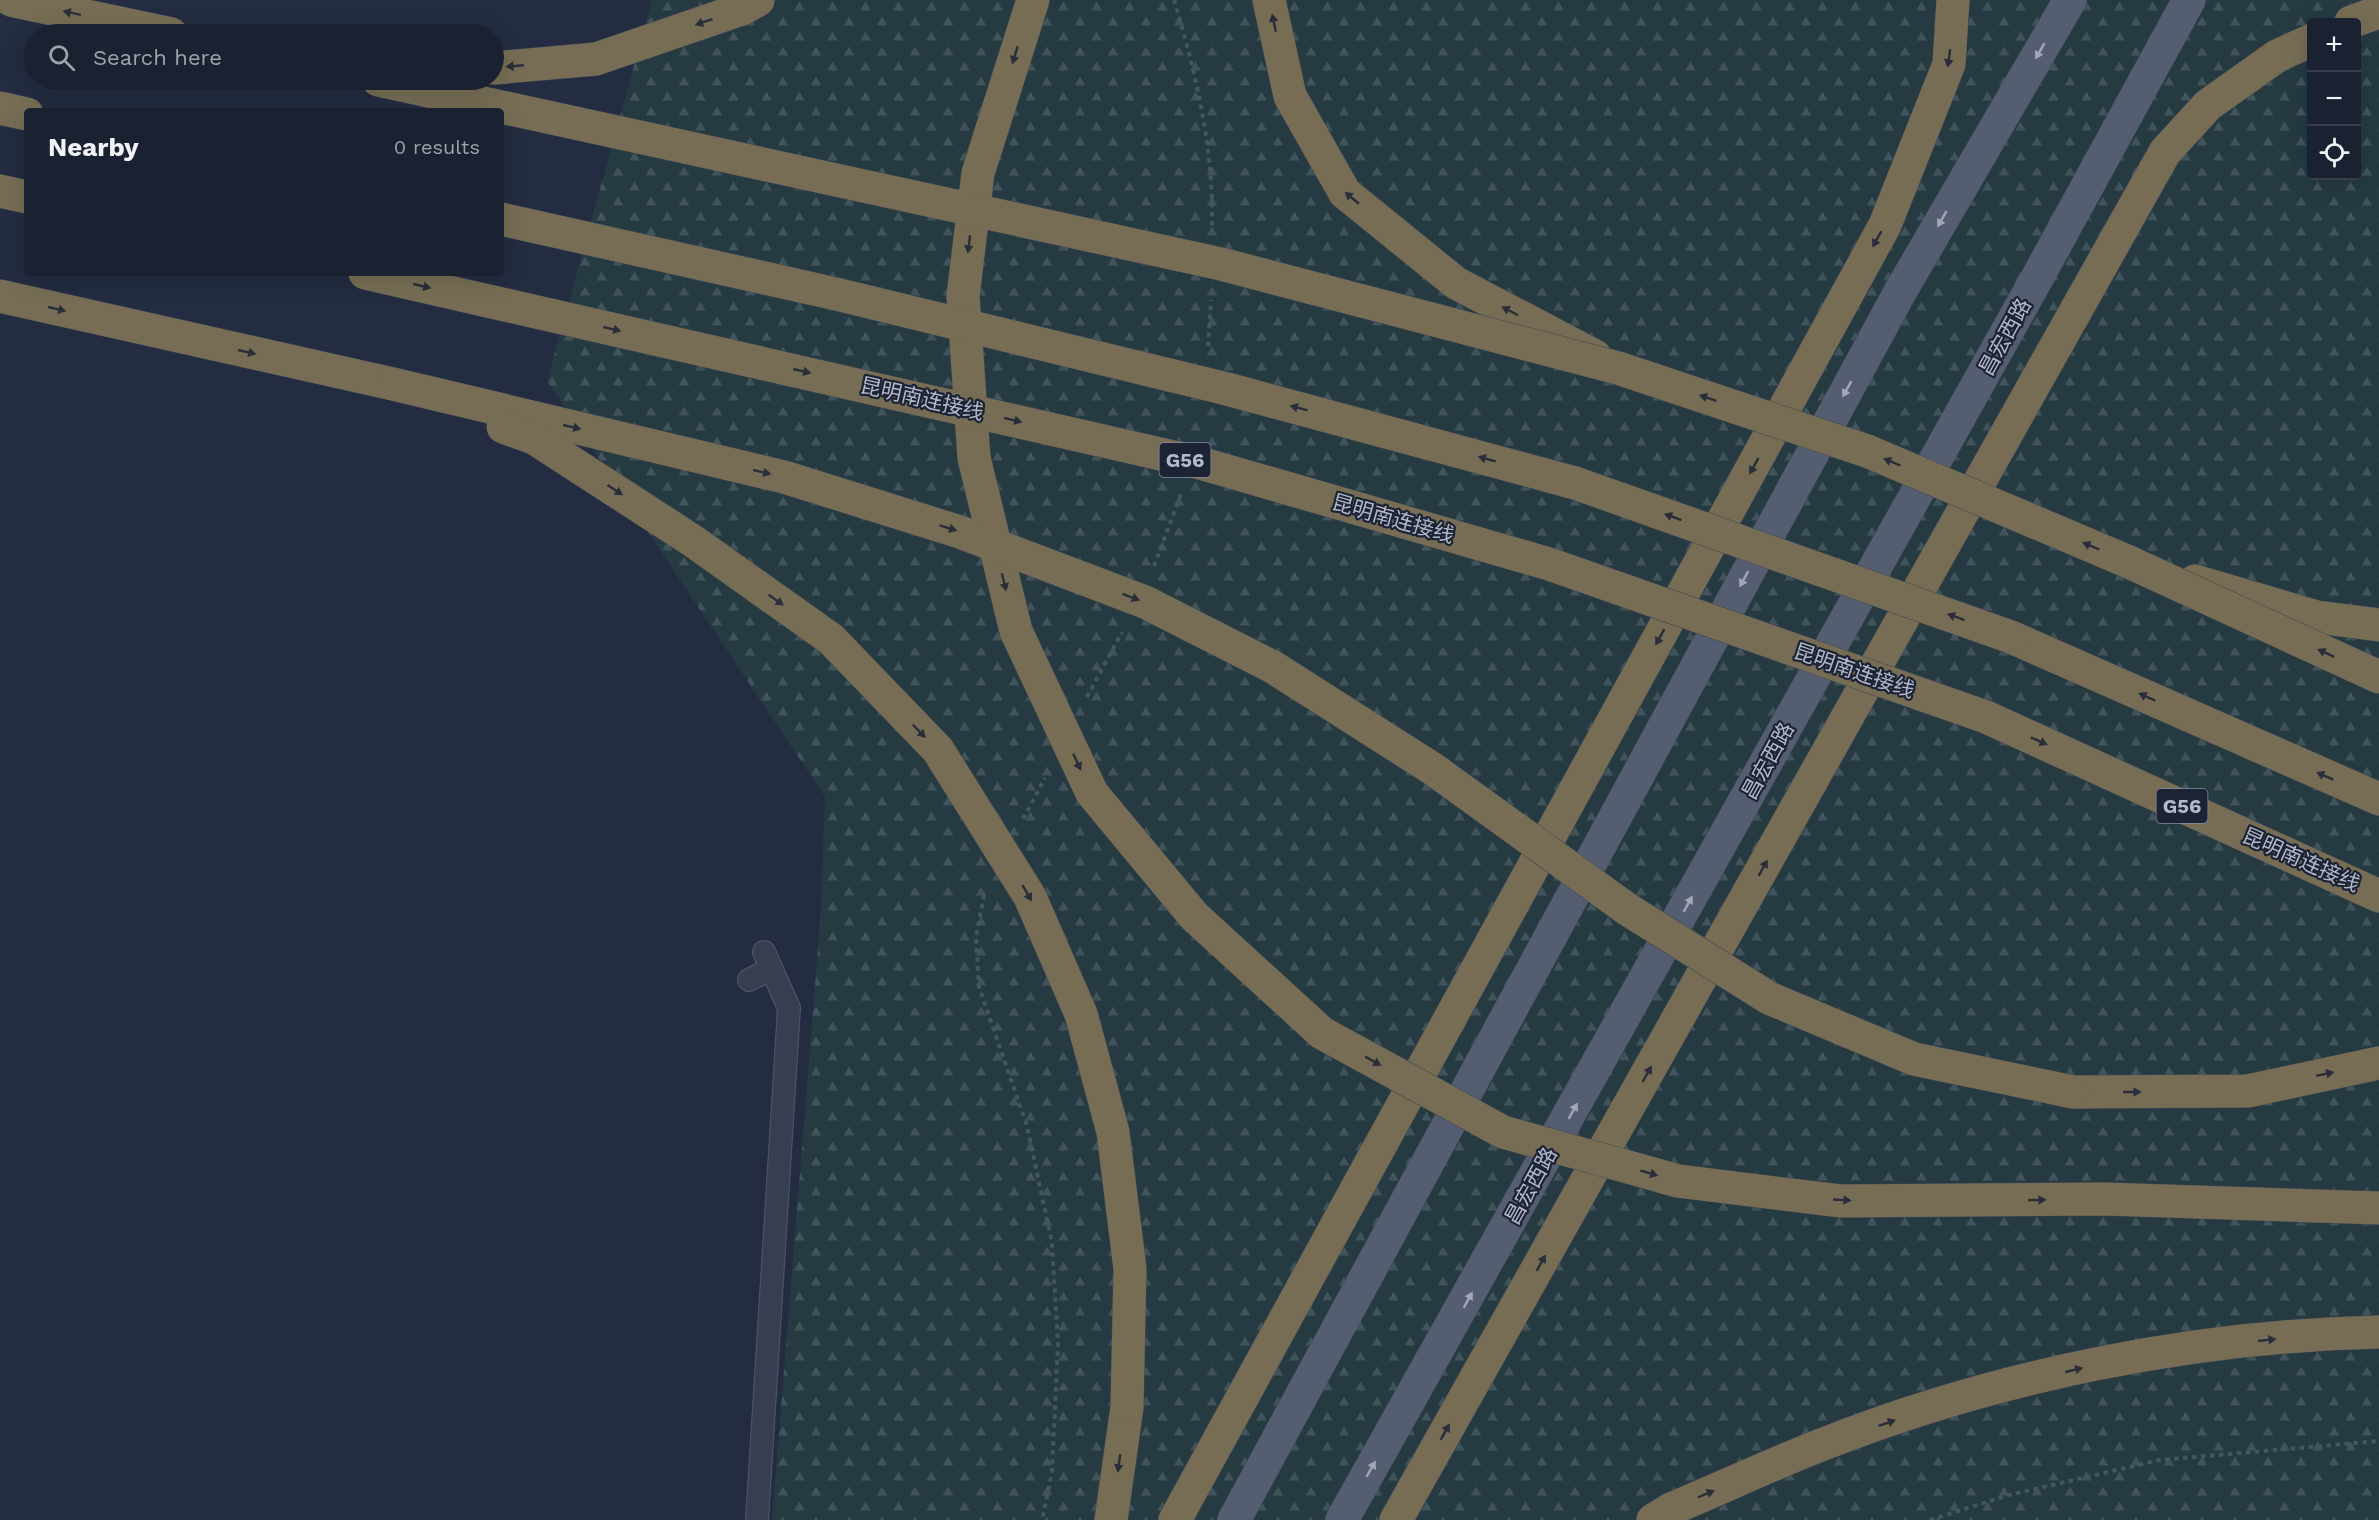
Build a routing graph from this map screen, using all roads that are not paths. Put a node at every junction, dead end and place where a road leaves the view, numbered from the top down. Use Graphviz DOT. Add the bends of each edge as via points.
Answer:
graph roads {
  1 [pos="11,0"];
  2 [pos="758,0"];
  3 [pos="1033,0"];
  4 [pos="1269,0"];
  5 [pos="1953,0"];
  6 [pos="2070,0"];
  7 [pos="2189,0"];
  8 [pos="2379,12"];
  9 [pos="2361,18"];
  10 [pos="124,24"];
  11 [pos="2307,42"];
  12 [pos="504,67"];
  13 [pos="424,90"];
  14 [pos="0,108"];
  15 [pos="24,113"];
  16 [pos="0,191"];
  17 [pos="24,196"];
  18 [pos="504,220"];
  19 [pos="378,276"];
  20 [pos="0,296"];
  21 [pos="1618,368"];
  22 [pos="393,384"];
  23 [pos="2129,562"];
  24 [pos="2379,625"];
  25 [pos="2379,677"];
  26 [pos="2379,799"];
  27 [pos="2379,896"];
  28 [pos="749,980"];
  29 [pos="2379,1063"];
  30 [pos="2379,1208"];
  31 [pos="2379,1332"];
  32 [pos="756,1520"];
  33 [pos="1111,1520"];
  34 [pos="1175,1520"];
  35 [pos="1234,1520"];
  36 [pos="1342,1520"];
  37 [pos="1396,1520"];
  38 [pos="1653,1520"];
  10 -- 1 [label="highway, one-way"];
  2 -- 12 [label="highway, one-way" via="596,59"];
  3 -- 30 [label="highway, one-way, bridge" via="978,173 963,296 974,458 1016,631 1092,793 1194,916 1322,1033 1503,1132 1678,1181 1841,1200 2105,1199"];
  21 -- 4 [label="highway, one-way, bridge" via="1456,283 1345,193 1290,96"];
  5 -- 34 [label="highway, one-way" via="1949,64 1885,225"];
  6 -- 35 [label="main road, one-way" via="1900,292"];
  36 -- 7 [label="main road, 昌宏西路, one-way"];
  8 -- 9 [label="highway"];
  37 -- 11 [label="highway, one-way" via="2165,152 2208,105 2277,56"];
  13 -- 21 [label="highway, bridge" via="1221,264"];
  14 -- 15 [label="highway"];
  16 -- 17 [label="highway"];
  26 -- 18 [label="highway, one-way, bridge" via="2011,637 1575,483 1227,389 836,294"];
  19 -- 27 [label="highway, 昆明南连接线 / G56, one-way, bridge" via="1200,463 1549,564 1986,717"];
  20 -- 22 [label="highway, one-way"];
  23 -- 21 [label="highway, one-way, bridge" via="1868,451"];
  22 -- 29 [label="highway, one-way, bridge" via="784,477 960,532 1145,602 1273,667 1433,769 1627,909 1769,998 1914,1059 2073,1092 2248,1091"];
  22 -- 33 [label="highway, one-way, bridge" via="534,438 693,541 831,639 938,750 1030,897 1081,1014 1113,1132 1130,1269 1127,1407"];
  23 -- 24 [label="highway, bridge" via="2317,617"];
  25 -- 23 [label="highway, one-way, bridge"];
  28 -- 32 [label="lane" via="767,961 789,1008"];
  38 -- 31 [label="highway, one-way" via="1822,1444 1978,1392 2148,1353 2334,1333"];
}
